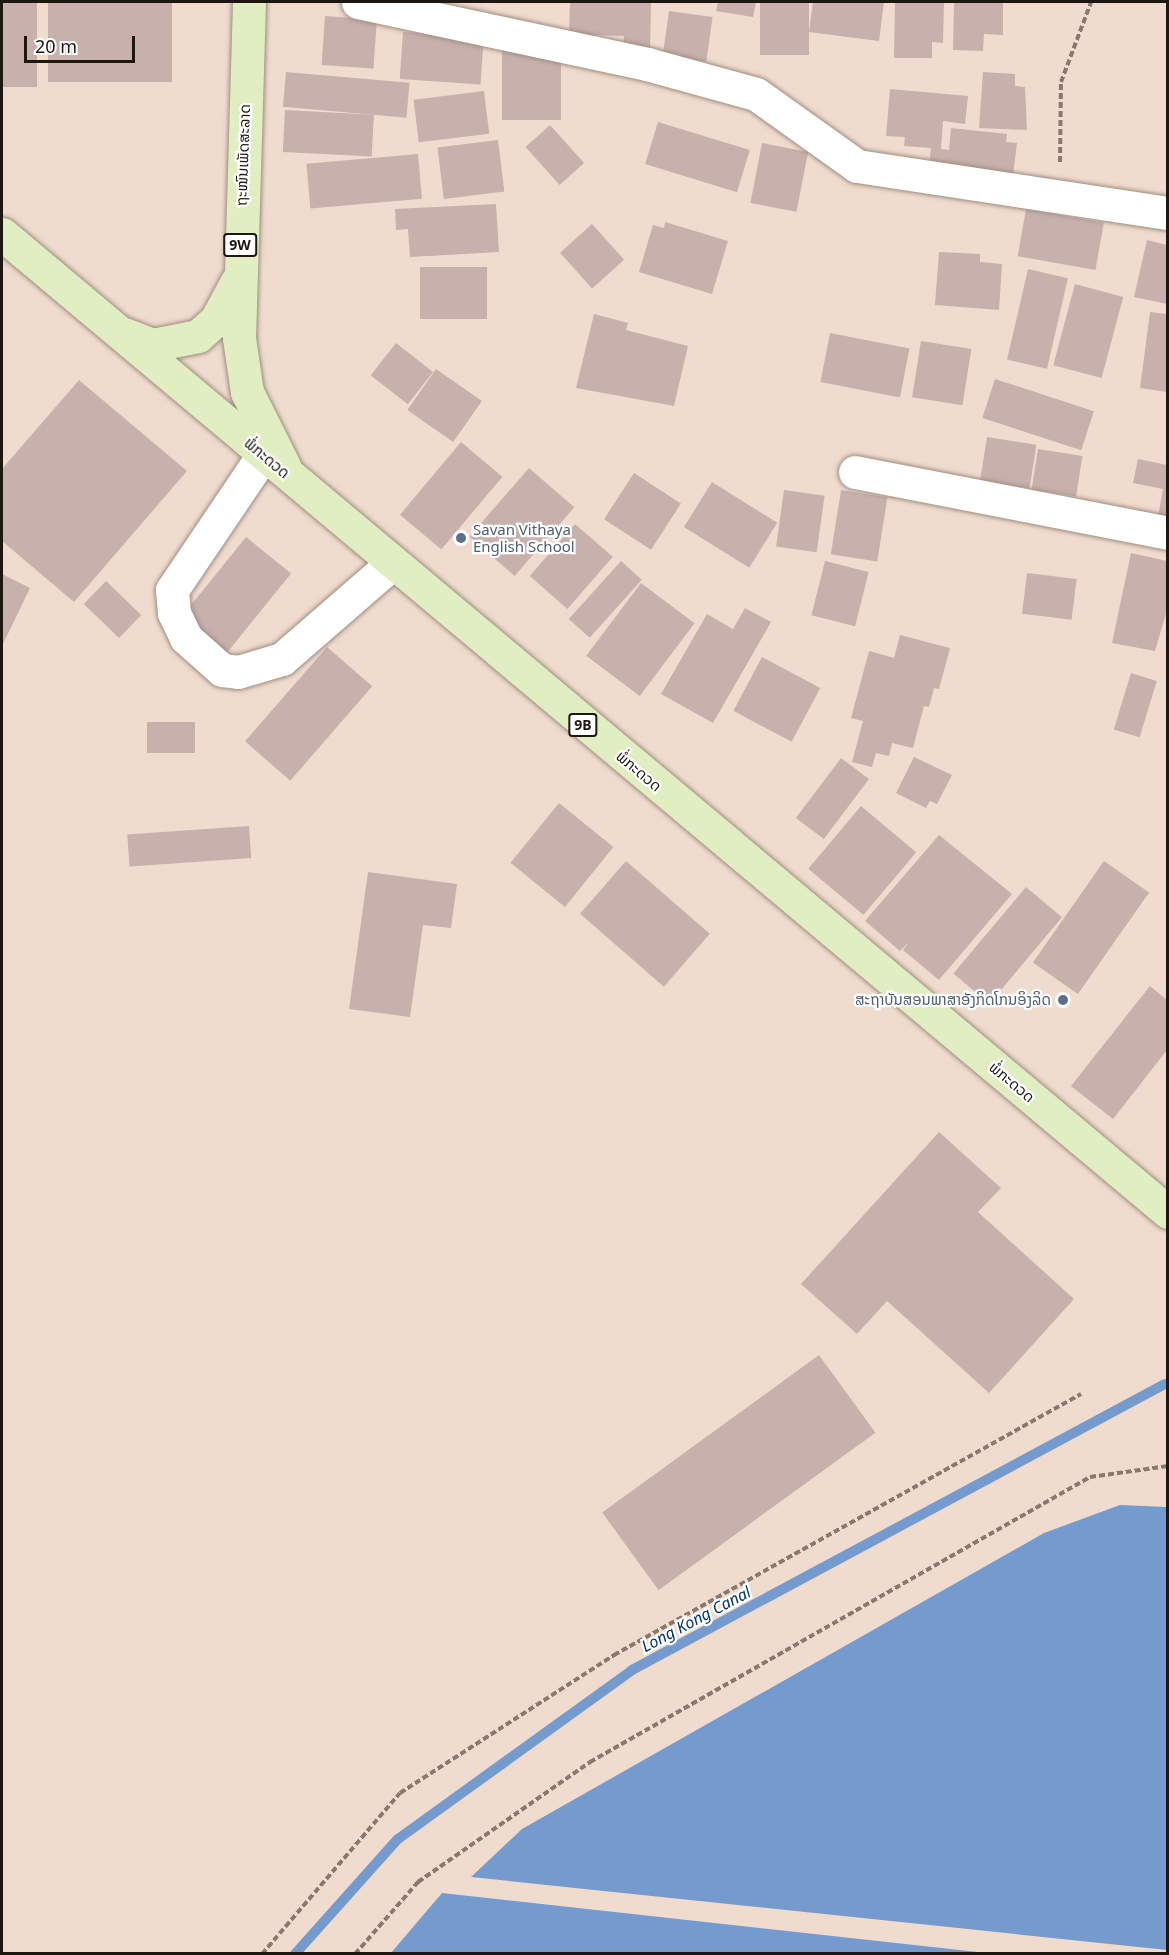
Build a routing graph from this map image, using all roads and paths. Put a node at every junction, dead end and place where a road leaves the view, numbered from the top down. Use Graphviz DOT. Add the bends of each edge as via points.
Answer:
graph roads {
  1 [pos="249,2"];
  2 [pos="358,2"];
  3 [pos="1091,2"];
  4 [pos="1060,193"];
  5 [pos="1167,213"];
  6 [pos="2,234"];
  7 [pos="239,275"];
  8 [pos="107,324"];
  9 [pos="263,455"];
  10 [pos="855,472"];
  11 [pos="290,478"];
  12 [pos="1167,533"];
  13 [pos="390,565"];
  14 [pos="1167,1212"];
  15 [pos="1081,1394"];
  16 [pos="1167,1466"];
  17 [pos="262,1953"];
  18 [pos="355,1953"];
  1 -- 7 [label="main road, ຖະໜົນເພັດສະລາດ / 9W"];
  2 -- 4 [label="lane" via="648,64 756,94 857,166"];
  3 -- 4 [label="path" via="1060,82"];
  4 -- 5 [label="lane"];
  6 -- 8 [label="main road, ພໍ່ກະດວດ / 9B"];
  7 -- 8 [label="main road" via="216,320 176,344 142,341"];
  7 -- 11 [label="main road, ຖະໜົນເພັດສະລາດ / 9W" via="239,338 247,392"];
  8 -- 9 [label="main road, ພໍ່ກະດວດ / 9B"];
  9 -- 11 [label="main road, ພໍ່ກະດວດ / 9B"];
  9 -- 13 [label="lane" via="172,590 174,613 186,638 222,670 238,672 282,659"];
  10 -- 12 [label="lane"];
  11 -- 13 [label="main road, ພໍ່ກະດວດ / 9B"];
  13 -- 14 [label="main road, ພໍ່ກະດວດ / 9B"];
  15 -- 17 [label="path" via="614,1655 400,1793"];
  16 -- 18 [label="path" via="1090,1477 590,1762 418,1882"];
}
